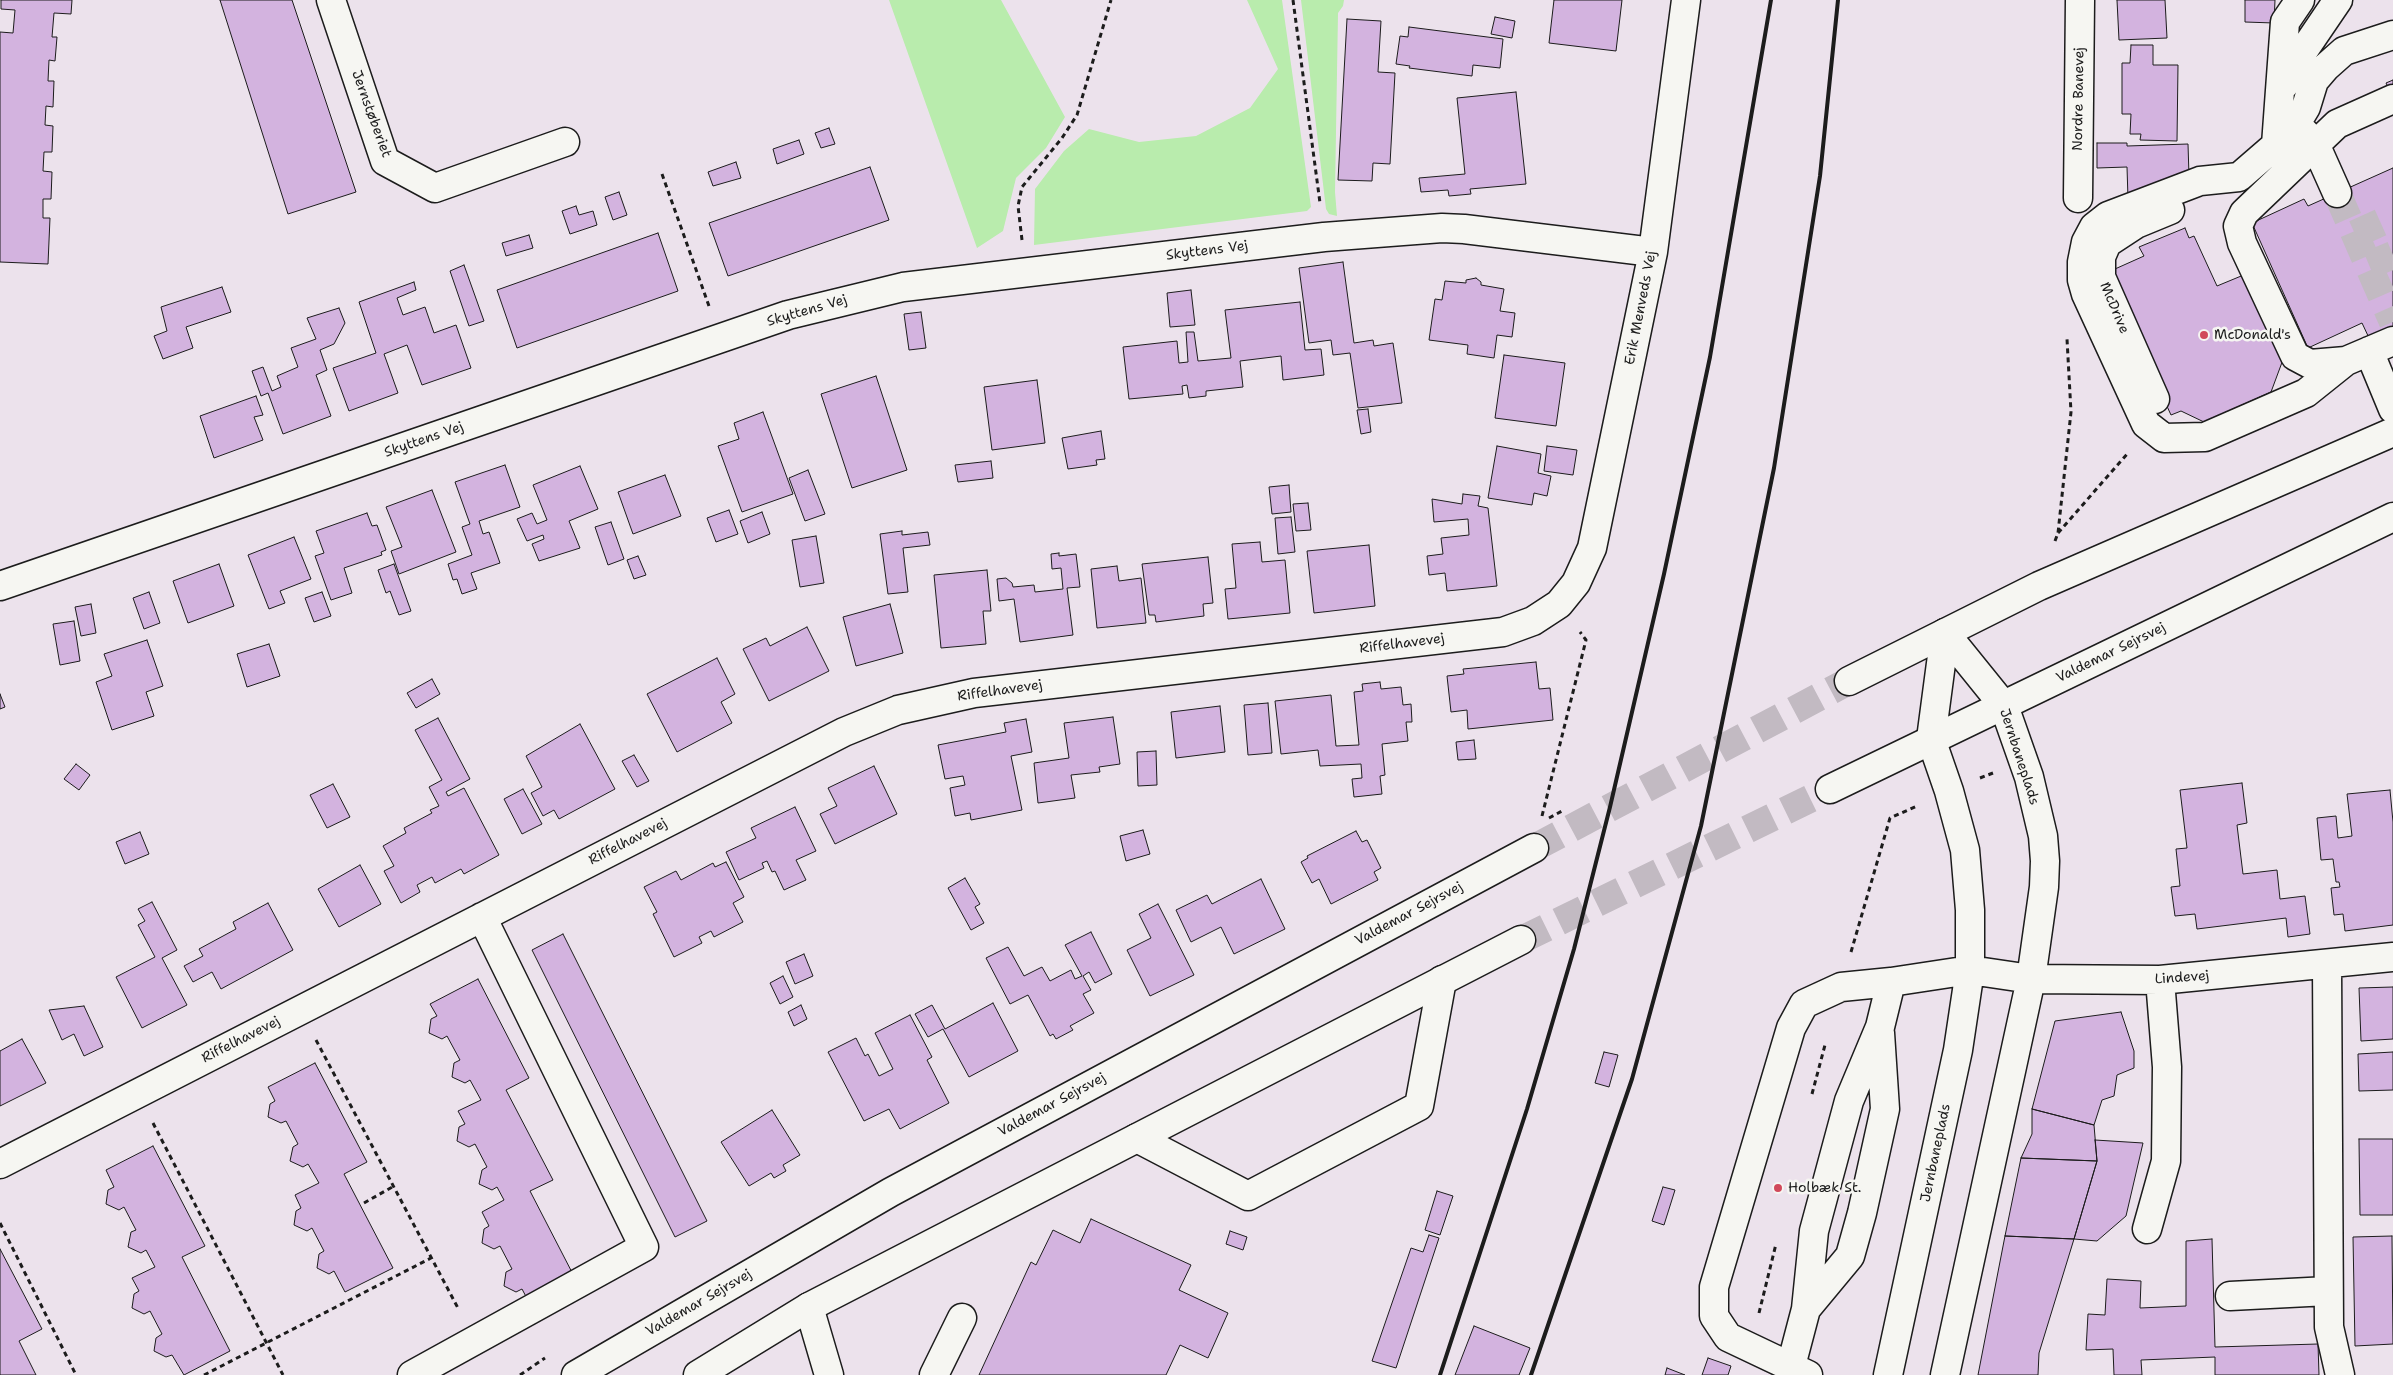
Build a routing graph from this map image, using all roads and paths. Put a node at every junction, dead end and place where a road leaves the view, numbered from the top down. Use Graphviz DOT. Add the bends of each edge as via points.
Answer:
graph roads {
  1 [pos="331,0"];
  2 [pos="1111,0"];
  3 [pos="1293,0"];
  4 [pos="1686,0"];
  5 [pos="2080,0"];
  6 [pos="2300,0"];
  7 [pos="2338,0"];
  8 [pos="2393,35"];
  9 [pos="2280,99"];
  10 [pos="2393,100"];
  11 [pos="2297,122"];
  12 [pos="565,142"];
  13 [pos="2276,145"];
  14 [pos="2316,146"];
  15 [pos="662,174"];
  16 [pos="2239,177"];
  17 [pos="2337,193"];
  18 [pos="2078,198"];
  19 [pos="1324,237"];
  20 [pos="1653,252"];
  21 [pos="1026,272"];
  22 [pos="2067,333"];
  23 [pos="721,338"];
  24 [pos="2393,341"];
  25 [pos="2357,356"];
  26 [pos="2393,409"];
  27 [pos="2149,428"];
  28 [pos="2393,432"];
  29 [pos="2192,439"];
  30 [pos="2393,517"];
  31 [pos="2058,533"];
  32 [pos="2052,551"];
  33 [pos="0,586"];
  34 [pos="1559,604"];
  35 [pos="1945,633"];
  36 [pos="1582,654"];
  37 [pos="1849,681"];
  38 [pos="2004,706"];
  39 [pos="1932,739"];
  40 [pos="2023,761"];
  41 [pos="1830,789"];
  42 [pos="1949,790"];
  43 [pos="1534,848"];
  44 [pos="482,917"];
  45 [pos="1522,940"];
  46 [pos="2393,957"];
  47 [pos="2327,965"];
  48 [pos="1970,970"];
  49 [pos="2031,979"];
  50 [pos="1442,980"];
  51 [pos="2160,980"];
  52 [pos="1891,982"];
  53 [pos="1841,987"];
  54 [pos="300,1010"];
  55 [pos="1880,1027"];
  56 [pos="137,1093"];
  57 [pos="1137,1138"];
  58 [pos="0,1164"];
  59 [pos="394,1186"];
  60 [pos="364,1203"];
  61 [pos="0,1223"];
  62 [pos="2148,1229"];
  63 [pos="431,1258"];
  64 [pos="2328,1291"];
  65 [pos="2230,1296"];
  66 [pos="809,1307"];
  67 [pos="1806,1309"];
  68 [pos="962,1318"];
  69 [pos="476,1341"];
  70 [pos="266,1343"];
  71 [pos="1800,1371"];
  72 [pos="76,1375"];
  73 [pos="204,1375"];
  74 [pos="283,1375"];
  75 [pos="412,1375"];
  76 [pos="576,1375"];
  77 [pos="698,1375"];
  78 [pos="829,1375"];
  79 [pos="934,1375"];
  80 [pos="1888,1375"];
  81 [pos="1945,1375"];
  82 [pos="2340,1375"];
  1 -- 12 [label="street, Jernstøberiet" via="385,161 435,188"];
  2 -- 21 [label="path" via="1077,115 1022,187 1018,206"];
  3 -- 19 [label="path"];
  4 -- 20 [label="street, Erik Menveds Vej"];
  5 -- 18 [label="street, Nordre Banevej"];
  6 -- 9 [label="street" via="2285,22"];
  7 -- 9 [label="street" via="2290,72"];
  8 -- 11 [label="street, McDrive" via="2344,51 2326,67 2314,81 2306,107"];
  9 -- 13 [label="street"];
  10 -- 14 [label="street" via="2337,124"];
  11 -- 13 [label="street, McDrive"];
  11 -- 14 [label="street"];
  13 -- 16 [label="street, McDrive"];
  14 -- 17 [label="street"];
  14 -- 25 [label="street" via="2244,213 2238,226 2242,243 2295,356 2310,364"];
  15 -- 23 [label="path"];
  16 -- 27 [label="street" via="2200,181 2124,209 2094,227 2086,242 2082,262 2086,294"];
  16 -- 29 [label="street, McDrive" via="2217,190 2136,224 2107,243 2101,257 2101,277 2165,421"];
  19 -- 20 [label="street, Skyttens Vej" via="1464,228"];
  19 -- 21 [label="street, Skyttens Vej"];
  20 -- 34 [label="street, Erik Menveds Vej" via="1592,548 1576,583"];
  21 -- 23 [label="street, Skyttens Vej" via="903,287 788,315"];
  22 -- 31 [label="path" via="2071,412"];
  23 -- 33 [label="street, Skyttens Vej"];
  24 -- 25 [label="street"];
  25 -- 26 [label="street"];
  25 -- 29 [label="street" via="2306,393 2205,437"];
  27 -- 29 [label="street" via="2164,438"];
  27 -- 31 [label="path" via="2141,431 2127,455"];
  28 -- 35 [label="street" via="2039,586"];
  30 -- 38 [label="street, Valdemar Sejrsvej"];
  31 -- 32 [label="path"];
  34 -- 44 [label="street, Riffelhavevej" via="1533,621 1503,632 974,692 898,710 844,732"];
  35 -- 37 [label="street"];
  35 -- 38 [label="street, Jernbaneplads"];
  35 -- 39 [label="street, Jernbaneplads"];
  36 -- 43 [label="path"];
  38 -- 39 [label="street, Valdemar Sejrsvej"];
  38 -- 40 [label="street, Jernbaneplads"];
  39 -- 41 [label="street, Valdemar Sejrsvej"];
  39 -- 42 [label="street, Jernbaneplads"];
  40 -- 42 [label="path"];
  40 -- 49 [label="street, Jernbaneplads" via="2043,836 2045,861"];
  42 -- 48 [label="street, Jernbaneplads" via="1965,850"];
  42 -- 53 [label="path" via="1890,818"];
  43 -- 76 [label="street, Valdemar Sejrsvej" via="891,1192"];
  44 -- 54 [label="street, Riffelhavevej"];
  44 -- 69 [label="street" via="644,1246"];
  45 -- 50 [label="street"];
  46 -- 47 [label="street, Lindevej"];
  47 -- 51 [label="street, Lindevej"];
  47 -- 64 [label="street"];
  48 -- 49 [label="street, Lindevej"];
  48 -- 52 [label="street, Lindevej"];
  48 -- 80 [label="street, Jernbaneplads" via="1958,1050"];
  49 -- 51 [label="street, Lindevej"];
  49 -- 81 [label="street, Jernbaneplads"];
  50 -- 57 [label="street"];
  50 -- 57 [label="street" via="1419,1106 1248,1196"];
  51 -- 62 [label="street" via="2168,1067 2166,1161"];
  52 -- 53 [label="street, Lindevej"];
  52 -- 55 [label="street"];
  53 -- 71 [label="street, Lindevej" via="1804,1004 1790,1028 1714,1287 1714,1316 1728,1337"];
  54 -- 56 [label="street, Riffelhavevej"];
  54 -- 59 [label="path"];
  55 -- 67 [label="street" via="1849,1101 1814,1231"];
  55 -- 67 [label="street" via="1885,1109 1862,1213 1850,1256"];
  56 -- 58 [label="street, Riffelhavevej"];
  56 -- 70 [label="path"];
  57 -- 66 [label="street"];
  59 -- 60 [label="path"];
  59 -- 63 [label="path"];
  61 -- 72 [label="path"];
  63 -- 69 [label="path"];
  63 -- 70 [label="path"];
  64 -- 65 [label="street"];
  64 -- 82 [label="street" via="2329,1327"];
  66 -- 77 [label="street"];
  66 -- 78 [label="street"];
  67 -- 71 [label="street"];
  68 -- 79 [label="street"];
  69 -- 75 [label="street"];
  70 -- 73 [label="path"];
  70 -- 74 [label="path"];
}
